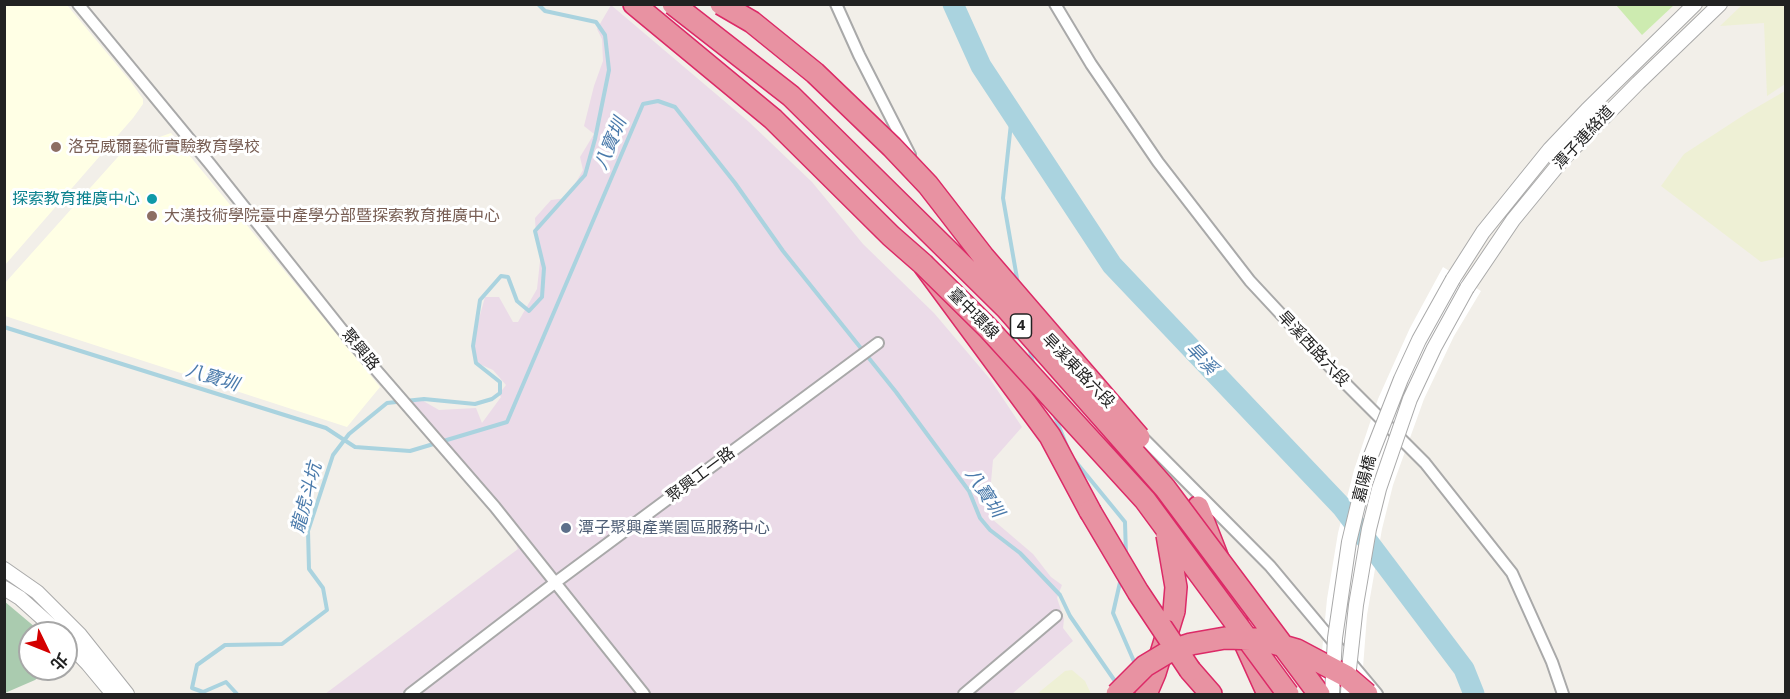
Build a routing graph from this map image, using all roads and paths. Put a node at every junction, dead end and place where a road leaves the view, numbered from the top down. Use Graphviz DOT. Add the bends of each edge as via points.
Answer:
graph roads {
  1 [pos="78,4"];
  2 [pos="634,4"];
  3 [pos="674,4"];
  4 [pos="721,4"];
  5 [pos="836,4"];
  6 [pos="1055,4"];
  7 [pos="1695,4"];
  8 [pos="1720,4"];
  9 [pos="923,264"];
  10 [pos="1453,279"];
  11 [pos="1467,288"];
  12 [pos="879,343"];
  13 [pos="1089,379"];
  14 [pos="4,569"];
  15 [pos="556,582"];
  16 [pos="4,588"];
  17 [pos="1056,616"];
  18 [pos="45,621"];
  19 [pos="78,655"];
  20 [pos="113,694"];
  21 [pos="127,694"];
  22 [pos="410,694"];
  23 [pos="644,694"];
  24 [pos="964,694"];
  25 [pos="1117,694"];
  26 [pos="1146,694"];
  27 [pos="1211,694"];
  28 [pos="1268,694"];
  29 [pos="1288,694"];
  30 [pos="1319,694"];
  31 [pos="1332,694"];
  32 [pos="1348,694"];
  33 [pos="1367,694"];
  34 [pos="1377,694"];
  35 [pos="1563,694"];
  1 -- 15 [label="street, 聚興路" via="351,341"];
  2 -- 9 [label="highway, 臺中環線 / 4" via="773,119"];
  3 -- 30 [label="highway, 臺中環線 / 4, bridge" via="791,96 1006,309 1165,488"];
  4 -- 13 [label="highway, bridge" via="752,22 815,73 892,147"];
  5 -- 34 [label="street, 旱溪東路六段" via="916,165 959,229 1040,332 1270,566"];
  6 -- 35 [label="street, 旱溪西路六段" via="1158,162 1250,281 1425,463 1512,573"];
  7 -- 10 [label="street, 潭子連絡道" via="1550,149 1483,232"];
  8 -- 11 [label="street, 潭子連絡道" via="1563,159 1513,220"];
  9 -- 27 [label="highway, bridge" via="1050,436 1138,592 1190,670"];
  9 -- 29 [label="highway, 臺中環線 / 4, bridge" via="988,328 1145,500"];
  10 -- 31 [label="street, 嘉陽橋, bridge" via="1419,340 1368,463 1348,553 1335,638"];
  11 -- 32 [label="street, 嘉陽橋, bridge" via="1410,399 1379,489 1356,605"];
  12 -- 15 [label="street, 聚興工一路"];
  13 -- 26 [label="highway, bridge" via="1169,538 1176,587 1174,611"];
  13 -- 28 [label="highway, bridge" via="1198,507 1239,630"];
  14 -- 21 [label="street" via="37,592 80,635"];
  15 -- 22 [label="street, 聚興工一路"];
  15 -- 23 [label="street, 聚興路"];
  16 -- 18 [label="street"];
  17 -- 24 [label="street"];
  19 -- 20 [label="street"];
  25 -- 33 [label="highway, bridge" via="1145,666 1170,651 1225,638 1259,639 1297,650 1346,676"];
}
